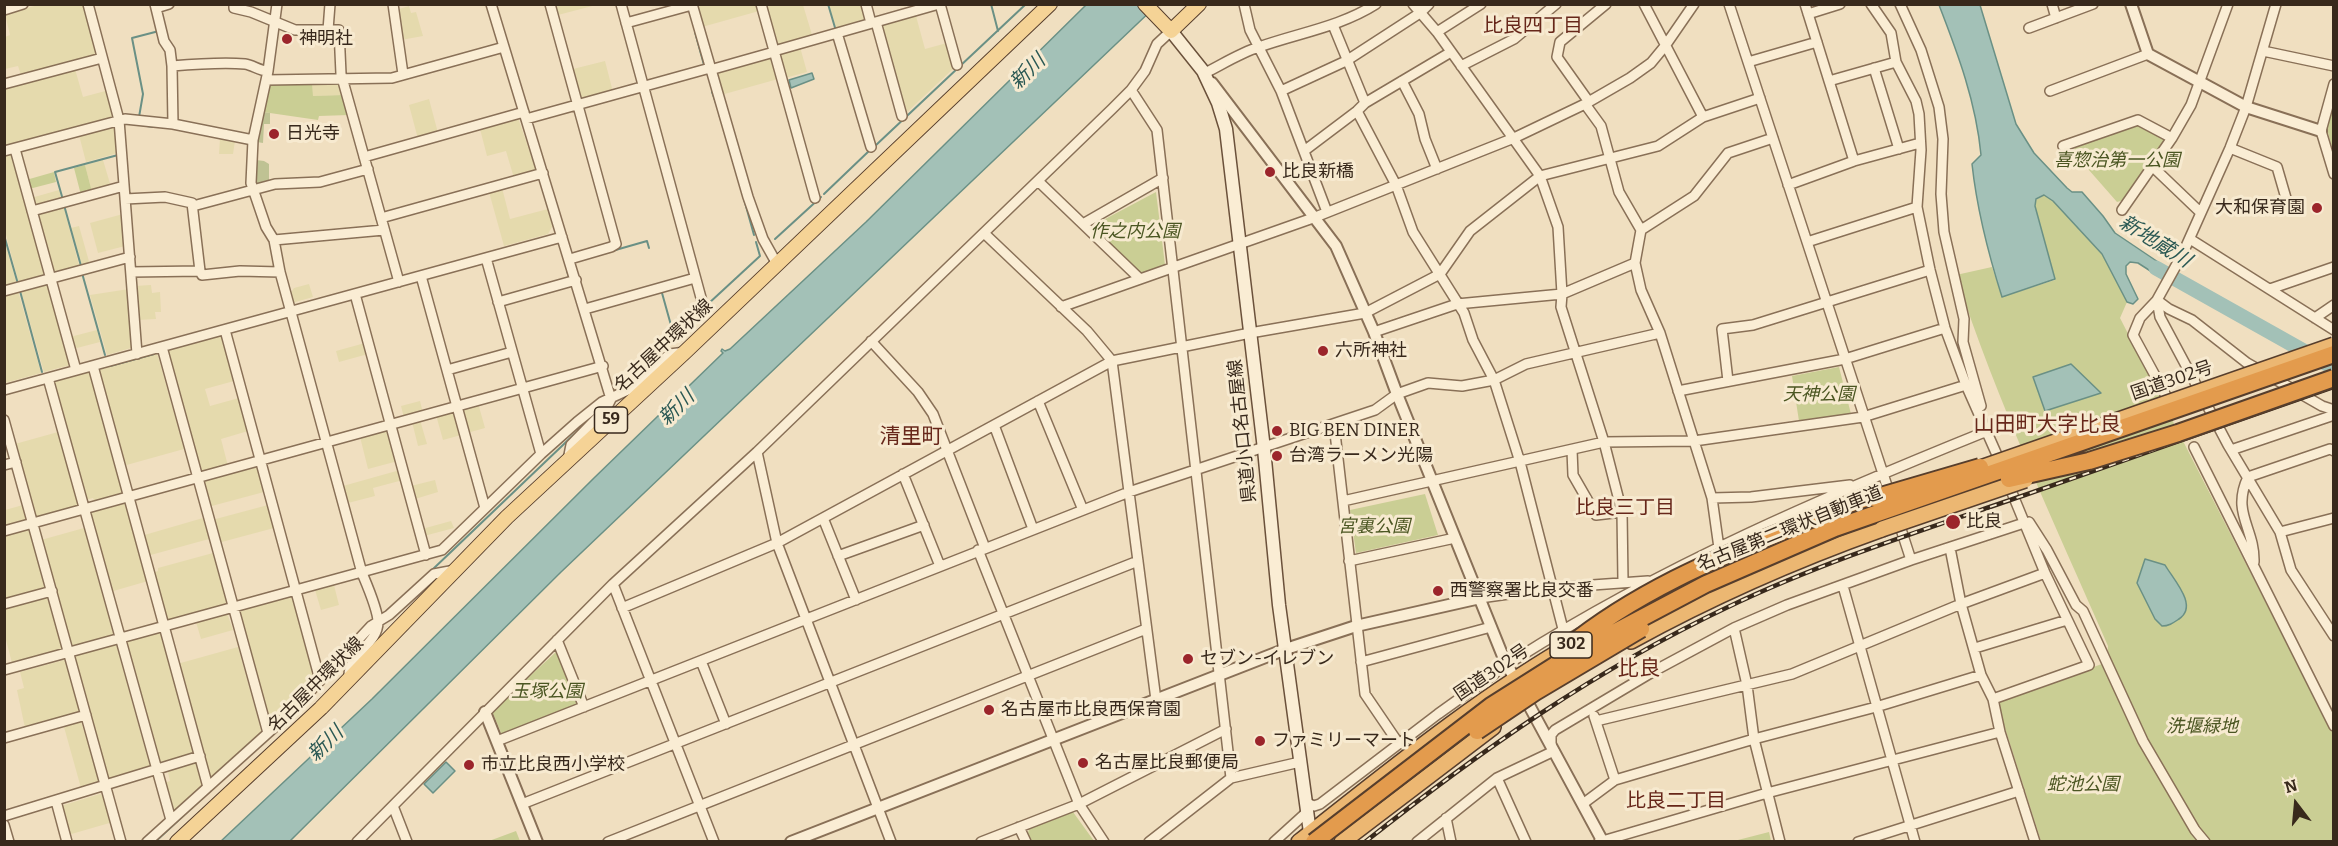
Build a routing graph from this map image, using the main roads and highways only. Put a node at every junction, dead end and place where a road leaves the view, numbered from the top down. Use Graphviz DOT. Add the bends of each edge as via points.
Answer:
graph roads {
  1 [pos="1050,4"];
  2 [pos="1145,4"];
  3 [pos="1199,4"];
  4 [pos="1168,28"];
  5 [pos="2334,345"];
  6 [pos="2334,354"];
  7 [pos="2334,366"];
  8 [pos="2334,373"];
  9 [pos="2334,378"];
  10 [pos="2246,385"];
  11 [pos="1991,465"];
  12 [pos="2009,479"];
  13 [pos="1875,501"];
  14 [pos="1523,680"];
  15 [pos="1308,839"];
  16 [pos="177,842"];
  17 [pos="1330,842"];
  18 [pos="1342,842"];
  1 -- 16 [label="main road, 名古屋中環状線 / 59" via="568,459 268,759"];
  2 -- 4 [label="main road"];
  3 -- 4 [label="main road"];
  4 -- 15 [label="main road, 県道小口名古屋線" via="1204,72 1226,129"];
  5 -- 10 [label="highway, bridge"];
  5 -- 11 [label="highway, 国道302号, bridge"];
  6 -- 10 [label="highway, 名古屋第二環状自動車道, bridge"];
  7 -- 12 [label="highway, 名古屋第二環状自動車道, bridge"];
  8 -- 18 [label="highway, 302, bridge" via="1882,529 1796,561 1689,610 1528,703"];
  9 -- 12 [label="highway, bridge" via="2089,461"];
  10 -- 14 [label="highway, 名古屋第二環状自動車道, bridge" via="1824,533 1657,608"];
  11 -- 13 [label="highway, bridge"];
  12 -- 17 [label="highway, 名古屋第二環状自動車道, bridge" via="1833,541 1656,621 1497,717"];
  13 -- 14 [label="highway, 国道302号 / 302" via="1719,566 1665,593 1555,654"];
  13 -- 14 [label="highway, bridge" via="1791,528 1724,556 1637,600"];
  14 -- 15 [label="highway, 名古屋第二環状自動車道, bridge"];
  14 -- 15 [label="highway, 国道302号 / 302" via="1457,720"];
}
